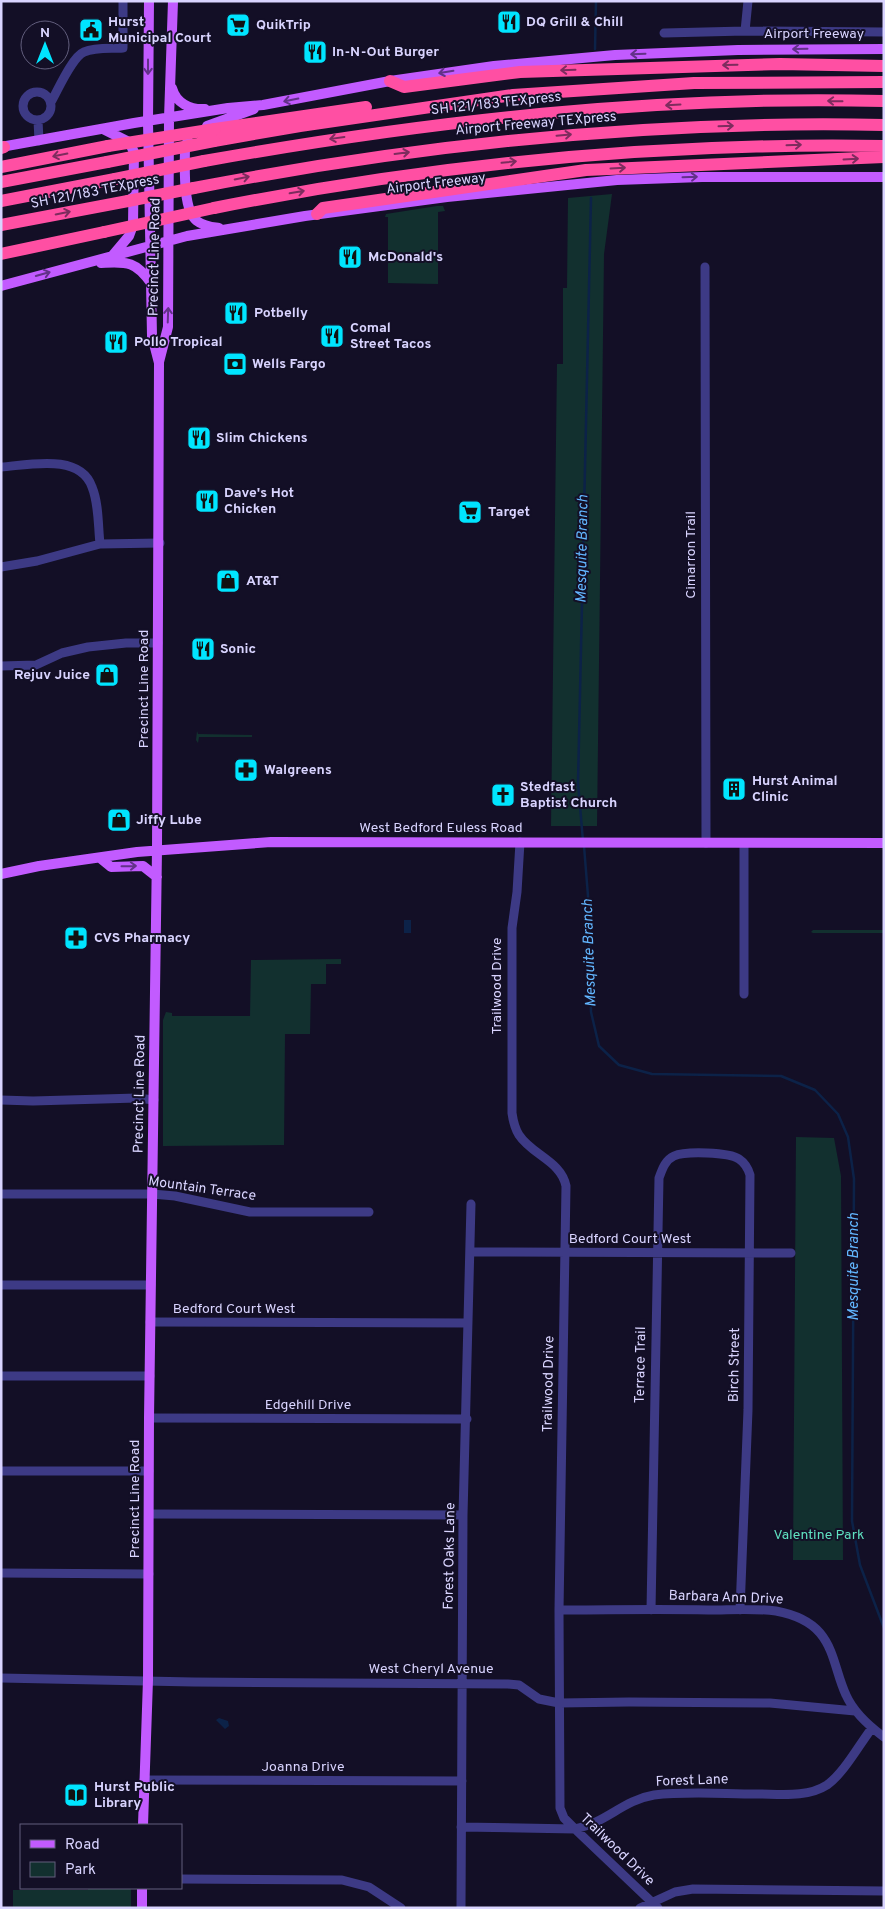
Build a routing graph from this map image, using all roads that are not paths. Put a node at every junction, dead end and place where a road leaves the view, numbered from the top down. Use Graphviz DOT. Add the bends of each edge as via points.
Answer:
graph roads {
  1 [pos="123,1"];
  2 [pos="149,1"];
  3 [pos="173,1"];
  4 [pos="748,1"];
  5 [pos="745,31"];
  6 [pos="884,32"];
  7 [pos="664,33"];
  8 [pos="884,49"];
  9 [pos="884,66"];
  10 [pos="390,81"];
  11 [pos="884,82"];
  12 [pos="170,84"];
  13 [pos="884,101"];
  14 [pos="51,102"];
  15 [pos="258,105"];
  16 [pos="228,108"];
  17 [pos="170,118"];
  18 [pos="38,120"];
  19 [pos="148,122"];
  20 [pos="884,125"];
  21 [pos="102,129"];
  22 [pos="215,135"];
  23 [pos="40,141"];
  24 [pos="884,146"];
  25 [pos="2,147"];
  26 [pos="884,157"];
  27 [pos="1,167"];
  28 [pos="884,177"];
  29 [pos="1,182"];
  30 [pos="194,188"];
  31 [pos="4,200"];
  32 [pos="316,214"];
  33 [pos="1,226"];
  34 [pos="223,230"];
  35 [pos="169,240"];
  36 [pos="150,245"];
  37 [pos="1,254"];
  38 [pos="112,256"];
  39 [pos="85,263"];
  40 [pos="704,267"];
  41 [pos="151,284"];
  42 [pos="1,286"];
  43 [pos="159,363"];
  44 [pos="1,467"];
  45 [pos="100,544"];
  46 [pos="160,544"];
  47 [pos="1,567"];
  48 [pos="158,643"];
  49 [pos="1,666"];
  50 [pos="520,842"];
  51 [pos="706,843"];
  52 [pos="744,843"];
  53 [pos="884,843"];
  54 [pos="157,850"];
  55 [pos="100,858"];
  56 [pos="1,874"];
  57 [pos="157,877"];
  58 [pos="744,994"];
  59 [pos="1,1100"];
  60 [pos="154,1100"];
  61 [pos="705,1154"];
  62 [pos="1,1194"];
  63 [pos="152,1194"];
  64 [pos="471,1204"];
  65 [pos="369,1212"];
  66 [pos="470,1252"];
  67 [pos="565,1253"];
  68 [pos="657,1253"];
  69 [pos="750,1253"];
  70 [pos="791,1253"];
  71 [pos="151,1285"];
  72 [pos="1,1286"];
  73 [pos="150,1322"];
  74 [pos="468,1323"];
  75 [pos="1,1376"];
  76 [pos="150,1376"];
  77 [pos="150,1418"];
  78 [pos="466,1419"];
  79 [pos="1,1471"];
  80 [pos="149,1471"];
  81 [pos="149,1514"];
  82 [pos="463,1515"];
  83 [pos="1,1573"];
  84 [pos="148,1574"];
  85 [pos="559,1610"];
  86 [pos="651,1610"];
  87 [pos="740,1610"];
  88 [pos="1,1678"];
  89 [pos="148,1680"];
  90 [pos="462,1683"];
  91 [pos="560,1703"];
  92 [pos="855,1711"];
  93 [pos="872,1728"];
  94 [pos="884,1737"];
  95 [pos="144,1780"];
  96 [pos="462,1781"];
  97 [pos="143,1824"];
  98 [pos="461,1827"];
  99 [pos="575,1829"];
  100 [pos="182,1879"];
  101 [pos="142,1889"];
  102 [pos="884,1892"];
  103 [pos="654,1905"];
  104 [pos="142,1908"];
  105 [pos="401,1908"];
  106 [pos="461,1908"];
  107 [pos="640,1908"];
  1 -- 14 [label="street" via="123,48 93,49 82,53"];
  2 -- 19 [label="main road, Precinct Line Road, one-way"];
  3 -- 12 [label="main road, Precinct Line Road"];
  4 -- 5 [label="street"];
  5 -- 6 [label="street"];
  5 -- 7 [label="street"];
  8 -- 10 [label="main road, Airport Freeway, one-way" via="615,54 494,66"];
  9 -- 10 [label="highway, one-way" via="771,64 520,72 404,87"];
  10 -- 15 [label="main road, Airport Freeway, one-way"];
  11 -- 22 [label="highway" via="694,84 513,95"];
  12 -- 16 [label="main road" via="181,103 196,110"];
  12 -- 17 [label="main road, Precinct Line Road"];
  13 -- 31 [label="highway, SH 121/183 TEXpress, one-way, bridge" via="728,102 515,116 384,131 204,161"];
  14 -- 18 [label="street" via="50,112"];
  14 -- 18 [label="street" via="46,94 37,91 25,97 24,113"];
  15 -- 16 [label="main road, Airport Freeway"];
  15 -- 34 [label="main road" via="252,111 199,129 184,146 186,197 192,217 199,223"];
  16 -- 17 [label="main road, Airport Freeway"];
  17 -- 19 [label="main road, Airport Freeway"];
  17 -- 35 [label="main road, Precinct Line Road"];
  18 -- 23 [label="street"];
  19 -- 21 [label="main road, Airport Freeway"];
  19 -- 36 [label="main road, Precinct Line Road"];
  30 -- 20 [label="highway, Airport Freeway TEXpress, one-way" via="391,154 523,139 734,126"];
  21 -- 23 [label="main road, Airport Freeway"];
  21 -- 38 [label="main road" via="129,142 134,152 133,225 129,236"];
  22 -- 27 [label="highway, one-way, bridge" via="108,146"];
  22 -- 29 [label="highway, bridge" via="106,162"];
  23 -- 25 [label="main road, Airport Freeway"];
  37 -- 24 [label="highway, Airport Freeway, one-way, bridge" via="214,208 391,176 662,149"];
  32 -- 26 [label="highway, one-way" via="323,208 586,170"];
  32 -- 28 [label="main road, Airport Freeway, one-way" via="594,181 702,177"];
  33 -- 30 [label="highway, SH 121/183 TEXpress, one-way, bridge"];
  32 -- 34 [label="main road, Airport Freeway"];
  34 -- 35 [label="main road, Airport Freeway"];
  35 -- 36 [label="main road, Airport Freeway"];
  43 -- 35 [label="main road, Precinct Line Road, one-way" via="168,328"];
  36 -- 38 [label="main road, Airport Freeway"];
  36 -- 41 [label="main road, Precinct Line Road"];
  38 -- 39 [label="main road, Airport Freeway"];
  39 -- 41 [label="main road" via="122,262 136,266"];
  42 -- 39 [label="main road, Airport Freeway, one-way"];
  40 -- 51 [label="street, Cimarron Trail"];
  41 -- 43 [label="main road, Precinct Line Road" via="152,336"];
  43 -- 46 [label="main road, Precinct Line Road"];
  44 -- 45 [label="street" via="66,464 85,474 92,485"];
  45 -- 46 [label="street"];
  45 -- 47 [label="street"];
  46 -- 48 [label="main road, Precinct Line Road"];
  48 -- 49 [label="street" via="126,642 88,647 36,664"];
  48 -- 54 [label="main road, Precinct Line Road"];
  50 -- 51 [label="main road, West Bedford Euless Road"];
  50 -- 54 [label="main road, West Bedford Euless Road" via="271,842"];
  50 -- 67 [label="street, Trailwood Drive" via="511,936 512,1113 519,1136 564,1178"];
  51 -- 52 [label="main road, West Bedford Euless Road"];
  52 -- 53 [label="main road, West Bedford Euless Road"];
  52 -- 58 [label="street"];
  54 -- 55 [label="main road, West Bedford Euless Road"];
  54 -- 57 [label="main road, Precinct Line Road"];
  55 -- 56 [label="main road, West Bedford Euless Road"];
  55 -- 57 [label="main road, one-way" via="111,867 142,866"];
  57 -- 60 [label="main road, Precinct Line Road"];
  59 -- 60 [label="street"];
  60 -- 63 [label="main road, Precinct Line Road"];
  61 -- 68 [label="street, Terrace Trail" via="684,1154 673,1157 664,1165 659,1178"];
  61 -- 69 [label="street, Birch Street" via="724,1154 738,1158 746,1165 750,1175"];
  62 -- 63 [label="street, Mountain Terrace"];
  63 -- 65 [label="street, Mountain Terrace" via="250,1212"];
  63 -- 71 [label="main road, Precinct Line Road"];
  64 -- 66 [label="street, Forest Oaks Lane"];
  66 -- 67 [label="street, Bedford Court West"];
  66 -- 74 [label="street, Forest Oaks Lane"];
  67 -- 68 [label="street, Bedford Court West"];
  67 -- 85 [label="street, Trailwood Drive"];
  68 -- 69 [label="street, Bedford Court West"];
  68 -- 86 [label="street, Terrace Trail"];
  69 -- 70 [label="street, Bedford Court West"];
  69 -- 87 [label="street, Birch Street" via="746,1486"];
  71 -- 72 [label="street"];
  71 -- 73 [label="main road, Precinct Line Road"];
  73 -- 74 [label="street, Bedford Court West"];
  73 -- 76 [label="main road, Precinct Line Road"];
  74 -- 78 [label="street, Forest Oaks Lane"];
  75 -- 76 [label="street"];
  76 -- 77 [label="main road, Precinct Line Road"];
  77 -- 78 [label="street, Edgehill Drive"];
  77 -- 80 [label="main road, Precinct Line Road"];
  78 -- 82 [label="street, Forest Oaks Lane"];
  79 -- 80 [label="street"];
  80 -- 81 [label="main road, Precinct Line Road"];
  81 -- 82 [label="street"];
  81 -- 84 [label="main road, Precinct Line Road"];
  82 -- 90 [label="street, Forest Oaks Lane"];
  83 -- 84 [label="street"];
  84 -- 89 [label="main road, Precinct Line Road"];
  85 -- 86 [label="street, Barbara Ann Drive"];
  85 -- 91 [label="street, Trailwood Drive"];
  86 -- 87 [label="street, Barbara Ann Drive"];
  87 -- 92 [label="street, Barbara Ann Drive" via="776,1611 808,1622 819,1632 836,1660 846,1696"];
  88 -- 89 [label="street, West Cheryl Avenue"];
  89 -- 90 [label="street, West Cheryl Avenue"];
  89 -- 95 [label="main road, Precinct Line Road"];
  90 -- 91 [label="street, West Cheryl Avenue" via="519,1685 539,1698"];
  90 -- 96 [label="street, Forest Oaks Lane"];
  91 -- 92 [label="street, West Cheryl Avenue" via="770,1703"];
  91 -- 99 [label="street, Trailwood Drive" via="560,1808 564,1818"];
  92 -- 93 [label="street, Barbara Ann Drive"];
  93 -- 94 [label="street, Barbara Ann Drive"];
  93 -- 99 [label="street, Forest Lane" via="836,1778 818,1789 785,1794 653,1796 622,1806 590,1826"];
  95 -- 96 [label="street, Joanna Drive"];
  95 -- 97 [label="main road, Precinct Line Road"];
  96 -- 98 [label="street, Forest Oaks Lane"];
  98 -- 99 [label="street, Forest Lane"];
  98 -- 106 [label="street, Forest Oaks Lane"];
  99 -- 103 [label="street, Trailwood Drive"];
  100 -- 105 [label="street" via="348,1881 369,1887"];
  101 -- 104 [label="main road"];
  102 -- 103 [label="street" via="693,1889 675,1892"];
  103 -- 107 [label="street"];
}
